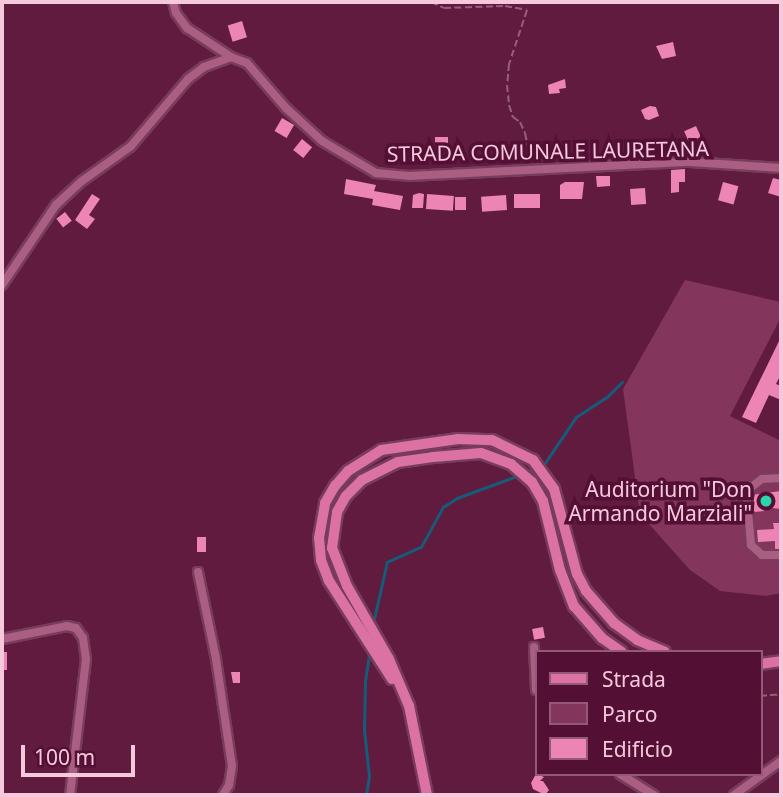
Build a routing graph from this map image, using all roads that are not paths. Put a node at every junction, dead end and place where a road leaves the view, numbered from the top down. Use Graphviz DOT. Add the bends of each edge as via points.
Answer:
graph roads {
  1 [pos="173,2"];
  2 [pos="230,57"];
  3 [pos="781,167"];
  4 [pos="2,285"];
  5 [pos="781,478"];
  6 [pos="781,555"];
  7 [pos="198,572"];
  8 [pos="2,639"];
  9 [pos="534,647"];
  10 [pos="534,650"];
  11 [pos="619,650"];
  12 [pos="660,650"];
  13 [pos="781,662"];
  14 [pos="762,664"];
  15 [pos="409,706"];
  16 [pos="781,761"];
  17 [pos="762,775"];
  18 [pos="623,776"];
  19 [pos="760,776"];
  20 [pos="70,795"];
  21 [pos="223,795"];
  22 [pos="427,795"];
  23 [pos="654,795"];
  24 [pos="734,795"];
  1 -- 2 [label="street, STRADA COMUNALE LAURETANA" via="187,28"];
  2 -- 3 [label="street, STRADA COMUNALE LAURETANA" via="261,75 286,108 322,141 376,173 409,176 690,162"];
  2 -- 4 [label="street" via="188,79 131,146 56,205"];
  5 -- 6 [label="street" via="762,479 750,488 747,500 751,545 762,555"];
  7 -- 21 [label="street" via="232,766"];
  8 -- 20 [label="street" via="67,625 83,638 86,659"];
  9 -- 10 [label="street"];
  11 -- 15 [label="main road" via="574,606 543,501 522,472 481,453 398,462 362,480 346,496 337,512 332,548"];
  12 -- 15 [label="main road" via="614,623 586,592 554,489 533,460 492,440 397,447 364,459 335,486 325,503 319,538 329,581"];
  13 -- 14 [label="main road"];
  15 -- 22 [label="main road"];
  16 -- 17 [label="street"];
  18 -- 23 [label="street"];
  19 -- 24 [label="street"];
}
